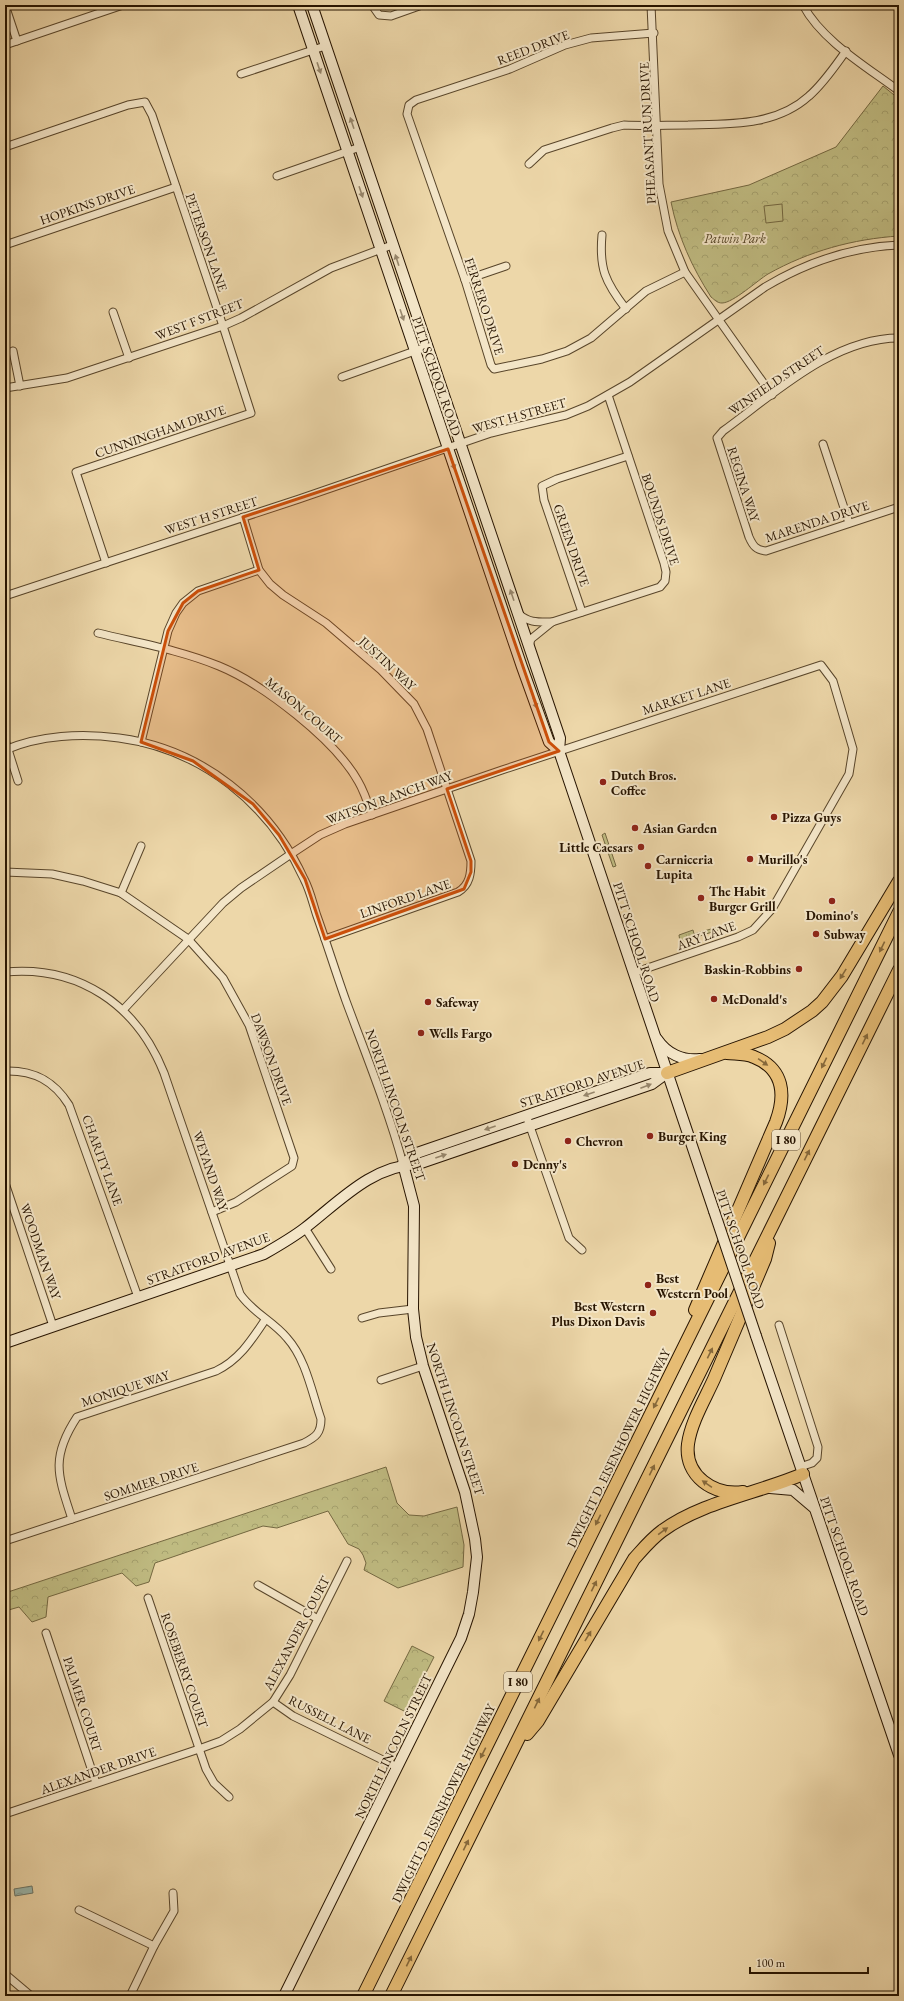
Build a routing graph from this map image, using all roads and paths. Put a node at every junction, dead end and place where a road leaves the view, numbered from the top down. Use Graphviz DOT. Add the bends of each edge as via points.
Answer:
graph roads {
  1 [pos="5,5"];
  2 [pos="123,5"];
  3 [pos="298,5"];
  4 [pos="312,5"];
  5 [pos="372,5"];
  6 [pos="422,5"];
  7 [pos="651,5"];
  8 [pos="803,5"];
  9 [pos="108,7"];
  10 [pos="654,33"];
  11 [pos="17,41"];
  12 [pos="5,45"];
  13 [pos="325,46"];
  14 [pos="313,50"];
  15 [pos="846,51"];
  16 [pos="241,74"];
  17 [pos="899,92"];
  18 [pos="423,96"];
  19 [pos="657,125"];
  20 [pos="5,147"];
  21 [pos="360,147"];
  22 [pos="347,152"];
  23 [pos="529,164"];
  24 [pos="277,176"];
  25 [pos="176,187"];
  26 [pos="602,235"];
  27 [pos="5,245"];
  28 [pos="392,245"];
  29 [pos="899,245"];
  30 [pos="380,250"];
  31 [pos="506,266"];
  32 [pos="685,272"];
  33 [pos="465,280"];
  34 [pos="626,309"];
  35 [pos="113,312"];
  36 [pos="718,320"];
  37 [pos="223,326"];
  38 [pos="899,338"];
  39 [pos="426,347"];
  40 [pos="13,351"];
  41 [pos="415,352"];
  42 [pos="129,358"];
  43 [pos="342,377"];
  44 [pos="20,386"];
  45 [pos="5,388"];
  46 [pos="608,395"];
  47 [pos="772,395"];
  48 [pos="251,413"];
  49 [pos="717,438"];
  50 [pos="460,444"];
  51 [pos="823,444"];
  52 [pos="448,449"];
  53 [pos="628,456"];
  54 [pos="899,507"];
  55 [pos="243,517"];
  56 [pos="850,523"];
  57 [pos="749,537"];
  58 [pos="106,563"];
  59 [pos="259,570"];
  60 [pos="5,596"];
  61 [pos="582,612"];
  62 [pos="518,613"];
  63 [pos="552,622"];
  64 [pos="98,633"];
  65 [pos="529,647"];
  66 [pos="163,648"];
  67 [pos="821,665"];
  68 [pos="5,740"];
  69 [pos="141,742"];
  70 [pos="7,750"];
  71 [pos="559,752"];
  72 [pos="18,781"];
  73 [pos="447,789"];
  74 [pos="372,815"];
  75 [pos="141,846"];
  76 [pos="291,854"];
  77 [pos="471,861"];
  78 [pos="5,872"];
  79 [pos="899,881"];
  80 [pos="121,893"];
  81 [pos="899,912"];
  82 [pos="188,939"];
  83 [pos="325,939"];
  84 [pos="899,970"];
  85 [pos="5,972"];
  86 [pos="633,973"];
  87 [pos="123,1010"];
  88 [pos="654,1033"];
  89 [pos="727,1053"];
  90 [pos="714,1057"];
  91 [pos="5,1071"];
  92 [pos="667,1073"];
  93 [pos="526,1115"];
  94 [pos="530,1126"];
  95 [pos="403,1164"];
  96 [pos="5,1183"];
  97 [pos="212,1212"];
  98 [pos="772,1227"];
  99 [pos="305,1228"];
  100 [pos="582,1250"];
  101 [pos="230,1266"];
  102 [pos="331,1269"];
  103 [pos="138,1297"];
  104 [pos="413,1309"];
  105 [pos="362,1318"];
  106 [pos="265,1320"];
  107 [pos="779,1325"];
  108 [pos="53,1326"];
  109 [pos="5,1343"];
  110 [pos="423,1366"];
  111 [pos="673,1368"];
  112 [pos="381,1380"];
  113 [pos="304,1443"];
  114 [pos="802,1470"];
  115 [pos="760,1489"];
  116 [pos="815,1509"];
  117 [pos="72,1519"];
  118 [pos="5,1541"];
  119 [pos="347,1561"];
  120 [pos="258,1585"];
  121 [pos="148,1598"];
  122 [pos="318,1618"];
  123 [pos="46,1633"];
  124 [pos="273,1702"];
  125 [pos="199,1749"];
  126 [pos="513,1750"];
  127 [pos="899,1755"];
  128 [pos="397,1767"];
  129 [pos="96,1783"];
  130 [pos="229,1797"];
  131 [pos="5,1814"];
  132 [pos="173,1893"];
  133 [pos="79,1910"];
  134 [pos="154,1946"];
  135 [pos="5,1974"];
  136 [pos="31,1996"];
  137 [pos="130,1996"];
  138 [pos="284,1996"];
  139 [pos="363,1996"];
  140 [pos="391,1996"];
  1 -- 11 [label="street"];
  2 -- 9 [label="street"];
  3 -- 14 [label="main road, PITT SCHOOL ROAD"];
  4 -- 13 [label="main road, PITT SCHOOL ROAD"];
  5 -- 6 [label="street" via="379,15 391,16"];
  7 -- 10 [label="street, PHEASANT RUN DRIVE"];
  8 -- 15 [label="street" via="816,25"];
  9 -- 11 [label="street"];
  10 -- 18 [label="street, REED DRIVE" via="591,38 565,45 510,69"];
  10 -- 19 [label="street, PHEASANT RUN DRIVE"];
  11 -- 12 [label="street"];
  13 -- 14 [label="street"];
  21 -- 13 [label="main road, PITT SCHOOL ROAD, one-way"];
  14 -- 16 [label="street"];
  14 -- 22 [label="main road, PITT SCHOOL ROAD, one-way"];
  15 -- 17 [label="street"];
  15 -- 19 [label="street" via="809,96 790,109 768,119 741,124"];
  18 -- 33 [label="street, FERRERO DRIVE" via="409,106 407,114"];
  19 -- 23 [label="street" via="624,125 612,128 544,150"];
  19 -- 32 [label="street, PHEASANT RUN DRIVE" via="659,184 663,208 668,231"];
  20 -- 25 [label="street, PETERSON LANE" via="137,102 146,102"];
  21 -- 22 [label="street"];
  21 -- 28 [label="main road, PITT SCHOOL ROAD"];
  22 -- 24 [label="street"];
  22 -- 30 [label="main road, PITT SCHOOL ROAD, one-way"];
  25 -- 27 [label="street, HOPKINS DRIVE"];
  25 -- 37 [label="street, PETERSON LANE"];
  26 -- 34 [label="street" via="602,267 612,292"];
  28 -- 30 [label="street, WEST F STREET"];
  39 -- 28 [label="main road, PITT SCHOOL ROAD, one-way"];
  29 -- 36 [label="street, WEST H STREET" via="850,251 809,264 765,287"];
  30 -- 37 [label="street, WEST F STREET" via="331,268"];
  30 -- 41 [label="main road, PITT SCHOOL ROAD, one-way"];
  31 -- 33 [label="street"];
  32 -- 34 [label="street, FERRERO DRIVE" via="646,291"];
  32 -- 36 [label="street, PHEASANT RUN DRIVE"];
  33 -- 34 [label="street, FERRERO DRIVE" via="494,369 567,351 591,338"];
  35 -- 42 [label="street"];
  36 -- 46 [label="street, WEST H STREET"];
  36 -- 47 [label="street, PHEASANT RUN DRIVE"];
  37 -- 42 [label="street, WEST F STREET"];
  37 -- 48 [label="street, PETERSON LANE"];
  38 -- 47 [label="street, WINFIELD STREET" via="874,341 831,356"];
  39 -- 41 [label="street"];
  39 -- 50 [label="main road, PITT SCHOOL ROAD"];
  40 -- 44 [label="street"];
  41 -- 43 [label="street"];
  41 -- 52 [label="main road, PITT SCHOOL ROAD"];
  42 -- 44 [label="street, WEST F STREET" via="67,378"];
  44 -- 45 [label="street, WEST F STREET"];
  46 -- 50 [label="street, WEST H STREET" via="566,415 491,433"];
  46 -- 53 [label="street, BOUNDS DRIVE"];
  47 -- 49 [label="street, WINFIELD STREET" via="722,431"];
  48 -- 58 [label="street, CUNNINGHAM DRIVE" via="76,472"];
  49 -- 57 [label="street, REGINA WAY"];
  50 -- 52 [label="street, WEST H STREET"];
  62 -- 50 [label="main road, PITT SCHOOL ROAD, one-way"];
  51 -- 56 [label="street"];
  52 -- 55 [label="street, WEST H STREET"];
  52 -- 71 [label="main road, PITT SCHOOL ROAD, one-way" via="549,742"];
  53 -- 61 [label="street, BOUNDS DRIVE" via="664,563 666,581 660,587"];
  53 -- 61 [label="street, GREEN DRIVE" via="542,486 544,500"];
  54 -- 56 [label="street, MARENDA DRIVE"];
  55 -- 58 [label="street, WEST H STREET"];
  55 -- 59 [label="street, JUSTIN WAY"];
  56 -- 57 [label="street, MARENDA DRIVE" via="766,551 753,546"];
  58 -- 60 [label="street, WEST H STREET"];
  59 -- 66 [label="street" via="198,591 188,598 176,613"];
  59 -- 73 [label="street, JUSTIN WAY" via="283,595 326,623 381,670 414,704 427,729"];
  61 -- 63 [label="street, BOUNDS DRIVE"];
  62 -- 63 [label="street, BOUNDS DRIVE" via="531,622"];
  62 -- 65 [label="main road, PITT SCHOOL ROAD"];
  63 -- 65 [label="street, BOUNDS DRIVE" via="536,634"];
  64 -- 66 [label="street, MASON COURT"];
  65 -- 71 [label="main road, PITT SCHOOL ROAD" via="560,738"];
  66 -- 69 [label="street"];
  66 -- 74 [label="street, MASON COURT" via="220,666 257,685 285,706 314,731 350,769 358,781"];
  67 -- 71 [label="street, MARKET LANE"];
  67 -- 86 [label="street, ARY LANE" via="832,682 852,749 850,774 772,909 753,930 738,937"];
  68 -- 70 [label="street"];
  69 -- 70 [label="street, NORTH LINCOLN STREET" via="109,737 71,736 40,740"];
  69 -- 76 [label="street, NORTH LINCOLN STREET" via="193,761 235,788 266,818"];
  70 -- 72 [label="street"];
  71 -- 73 [label="street, WATSON RANCH WAY"];
  71 -- 86 [label="main road, PITT SCHOOL ROAD"];
  73 -- 74 [label="street, WATSON RANCH WAY"];
  73 -- 77 [label="street, JUSTIN WAY"];
  74 -- 76 [label="street, WATSON RANCH WAY" via="320,835"];
  75 -- 80 [label="street"];
  76 -- 82 [label="street, WATSON RANCH WAY" via="241,888"];
  76 -- 83 [label="street, NORTH LINCOLN STREET" via="305,879"];
  77 -- 83 [label="street, LINFORD LANE" via="471,872 464,889"];
  78 -- 80 [label="street, DAWSON DRIVE" via="52,874"];
  79 -- 89 [label="highway, one-way" via="842,976 822,1002 786,1029"];
  80 -- 82 [label="street, DAWSON DRIVE"];
  81 -- 111 [label="highway, DWIGHT D. EISENHOWER HIGHWAY / I 80, one-way"];
  82 -- 87 [label="street, WATSON RANCH WAY"];
  82 -- 97 [label="street, DAWSON DRIVE" via="223,978 249,1025 294,1158 292,1166 236,1202"];
  83 -- 95 [label="street, NORTH LINCOLN STREET" via="384,1102"];
  98 -- 84 [label="highway, I 80, one-way"];
  85 -- 87 [label="street, WEYAND WAY" via="46,972 78,981 104,995"];
  86 -- 88 [label="main road, PITT SCHOOL ROAD"];
  87 -- 97 [label="street, WEYAND WAY" via="152,1045 159,1060"];
  88 -- 90 [label="main road" via="667,1050 684,1059"];
  88 -- 92 [label="main road, PITT SCHOOL ROAD"];
  89 -- 90 [label="highway"];
  89 -- 111 [label="highway, one-way" via="754,1056 767,1064 777,1076 782,1088 782,1104 699,1298"];
  90 -- 92 [label="highway"];
  91 -- 103 [label="street, CHARITY LANE" via="41,1077 61,1092 69,1105"];
  92 -- 93 [label="main road, STRATFORD AVENUE, one-way" via="650,1073"];
  94 -- 92 [label="main road, STRATFORD AVENUE, one-way" via="652,1084"];
  92 -- 114 [label="main road, PITT SCHOOL ROAD, bridge"];
  93 -- 94 [label="street"];
  93 -- 95 [label="main road, STRATFORD AVENUE, one-way" via="416,1153"];
  95 -- 94 [label="main road, STRATFORD AVENUE, one-way" via="418,1164"];
  94 -- 100 [label="street" via="569,1238"];
  95 -- 99 [label="main road, STRATFORD AVENUE" via="385,1170 356,1186"];
  95 -- 104 [label="main road, NORTH LINCOLN STREET" via="415,1212"];
  96 -- 108 [label="street, WOODMAN WAY"];
  97 -- 101 [label="street, WEYAND WAY"];
  115 -- 98 [label="highway, one-way" via="734,1493 710,1487 698,1478 691,1464 688,1444 765,1259"];
  126 -- 98 [label="highway, I 80, one-way"];
  99 -- 101 [label="main road, STRATFORD AVENUE" via="287,1242 264,1254"];
  99 -- 102 [label="street"];
  101 -- 103 [label="main road, STRATFORD AVENUE"];
  101 -- 106 [label="street, WEYAND WAY" via="240,1294"];
  103 -- 108 [label="main road, STRATFORD AVENUE"];
  104 -- 105 [label="street"];
  104 -- 110 [label="main road, NORTH LINCOLN STREET"];
  106 -- 113 [label="street, WEYAND WAY" via="277,1328 295,1348 321,1419 321,1429 316,1438"];
  106 -- 117 [label="street, MONIQUE WAY" via="248,1346 229,1364 216,1371 77,1417 70,1427 58,1464 59,1478"];
  107 -- 114 [label="street" via="818,1447 817,1458"];
  108 -- 109 [label="main road, STRATFORD AVENUE"];
  110 -- 112 [label="street"];
  110 -- 128 [label="main road, NORTH LINCOLN STREET" via="470,1507 477,1557 470,1607 461,1638"];
  111 -- 139 [label="highway, DWIGHT D. EISENHOWER HIGHWAY / I 80, one-way"];
  113 -- 117 [label="street, SOMMER DRIVE"];
  114 -- 115 [label="highway"];
  114 -- 116 [label="main road, PITT SCHOOL ROAD"];
  115 -- 116 [label="main road" via="793,1490"];
  126 -- 115 [label="highway, one-way" via="538,1721 622,1578 647,1544 681,1519"];
  116 -- 127 [label="main road, PITT SCHOOL ROAD"];
  117 -- 118 [label="street, SOMMER DRIVE"];
  119 -- 122 [label="street, ALEXANDER COURT"];
  120 -- 122 [label="street"];
  121 -- 125 [label="street, ROSEBERRY COURT"];
  122 -- 124 [label="street, ALEXANDER COURT" via="290,1675"];
  123 -- 129 [label="street, PALMER COURT"];
  124 -- 125 [label="street, ALEXANDER COURT" via="240,1729 221,1741"];
  124 -- 128 [label="street, RUSSELL LANE" via="293,1716"];
  125 -- 129 [label="street, ALEXANDER DRIVE"];
  125 -- 130 [label="street, ROSEBERRY COURT" via="214,1783"];
  140 -- 126 [label="highway, I 80, one-way"];
  128 -- 138 [label="main road, NORTH LINCOLN STREET"];
  129 -- 131 [label="street, ALEXANDER DRIVE"];
  132 -- 134 [label="street" via="174,1911"];
  133 -- 134 [label="street"];
  134 -- 137 [label="street"];
  135 -- 136 [label="street"];
}
